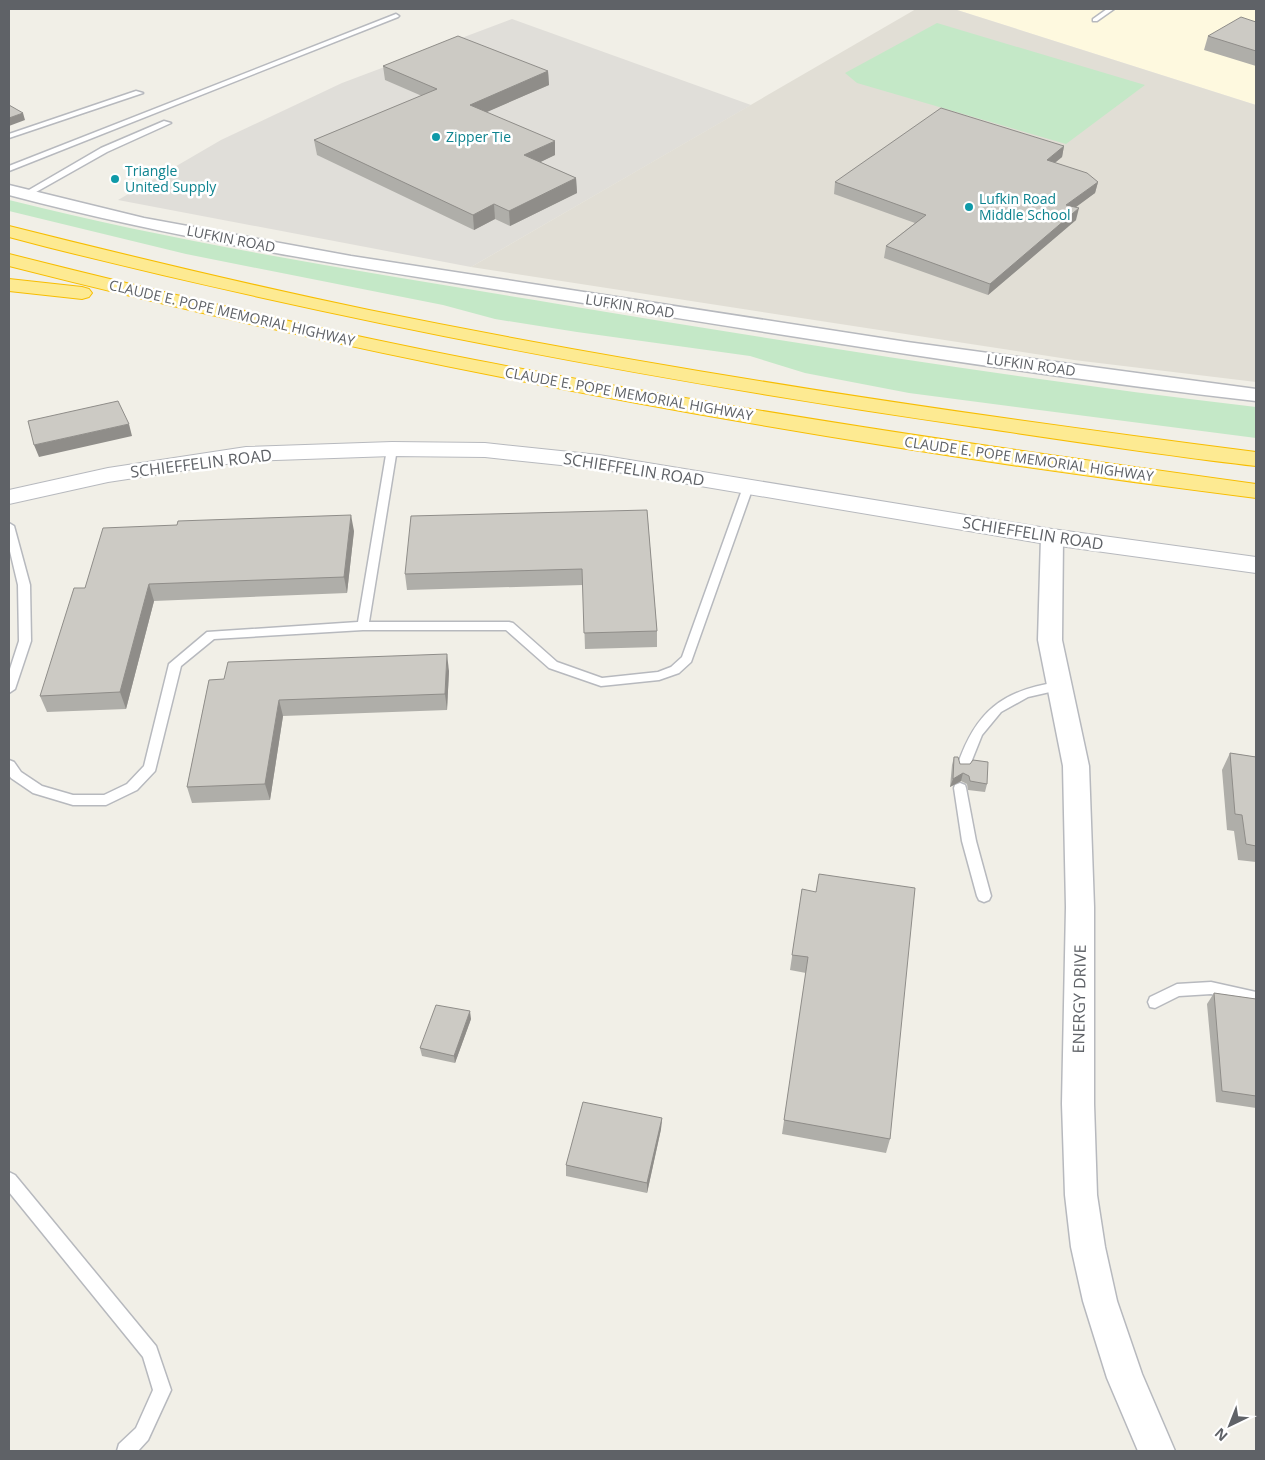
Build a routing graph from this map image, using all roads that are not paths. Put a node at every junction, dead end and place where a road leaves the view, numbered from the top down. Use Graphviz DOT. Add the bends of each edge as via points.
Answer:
graph roads {
  1 [pos="1111,9"];
  2 [pos="396,16"];
  3 [pos="1095,20"];
  4 [pos="139,93"];
  5 [pos="167,123"];
  6 [pos="9,136"];
  7 [pos="9,169"];
  8 [pos="17,192"];
  9 [pos="9,232"];
  10 [pos="9,260"];
  11 [pos="9,286"];
  12 [pos="172,301"];
  13 [pos="1256,395"];
  14 [pos="392,448"];
  15 [pos="1256,459"];
  16 [pos="748,487"];
  17 [pos="1256,491"];
  18 [pos="9,497"];
  19 [pos="9,526"];
  20 [pos="1052,537"];
  21 [pos="1256,565"];
  22 [pos="364,626"];
  23 [pos="1059,686"];
  24 [pos="9,689"];
  25 [pos="9,765"];
  26 [pos="963,767"];
  27 [pos="960,788"];
  28 [pos="984,896"];
  29 [pos="1256,998"];
  30 [pos="1155,1002"];
  31 [pos="9,1180"];
  32 [pos="126,1451"];
  33 [pos="1158,1451"];
  1 -- 3 [label="lane"];
  2 -- 7 [label="lane"];
  4 -- 6 [label="lane"];
  5 -- 8 [label="lane"];
  8 -- 13 [label="street, LUFKIN ROAD" via="129,219 352,262 731,322"];
  9 -- 15 [label="highway, CLAUDE E. POPE MEMORIAL HIGHWAY" via="283,298 548,351 873,406"];
  10 -- 12 [label="highway, CLAUDE E. POPE MEMORIAL HIGHWAY"];
  11 -- 12 [label="highway"];
  12 -- 17 [label="highway, CLAUDE E. POPE MEMORIAL HIGHWAY" via="444,360 650,399 1032,461"];
  14 -- 16 [label="street, SCHIEFFELIN ROAD" via="485,450 599,462"];
  14 -- 18 [label="street, SCHIEFFELIN ROAD" via="246,454 108,475"];
  14 -- 22 [label="lane"];
  16 -- 20 [label="street, SCHIEFFELIN ROAD"];
  16 -- 22 [label="lane" via="687,659 675,670 659,676 601,682 553,665 508,626"];
  19 -- 24 [label="lane" via="24,585 24,642"];
  20 -- 21 [label="street, SCHIEFFELIN ROAD"];
  20 -- 23 [label="street, ENERGY DRIVE" via="1050,640"];
  22 -- 25 [label="lane" via="211,635 175,664 150,768 132,787 106,800 72,800 38,790 16,775"];
  23 -- 26 [label="lane" via="1034,689 1008,701 985,719 969,746"];
  23 -- 33 [label="street, ENERGY DRIVE" via="1076,766 1080,906 1078,1104 1088,1247 1100,1301 1125,1378"];
  27 -- 28 [label="lane" via="969,841"];
  29 -- 30 [label="lane" via="1211,988 1177,990"];
  31 -- 32 [label="lane" via="150,1352 162,1390 142,1434"];
}
